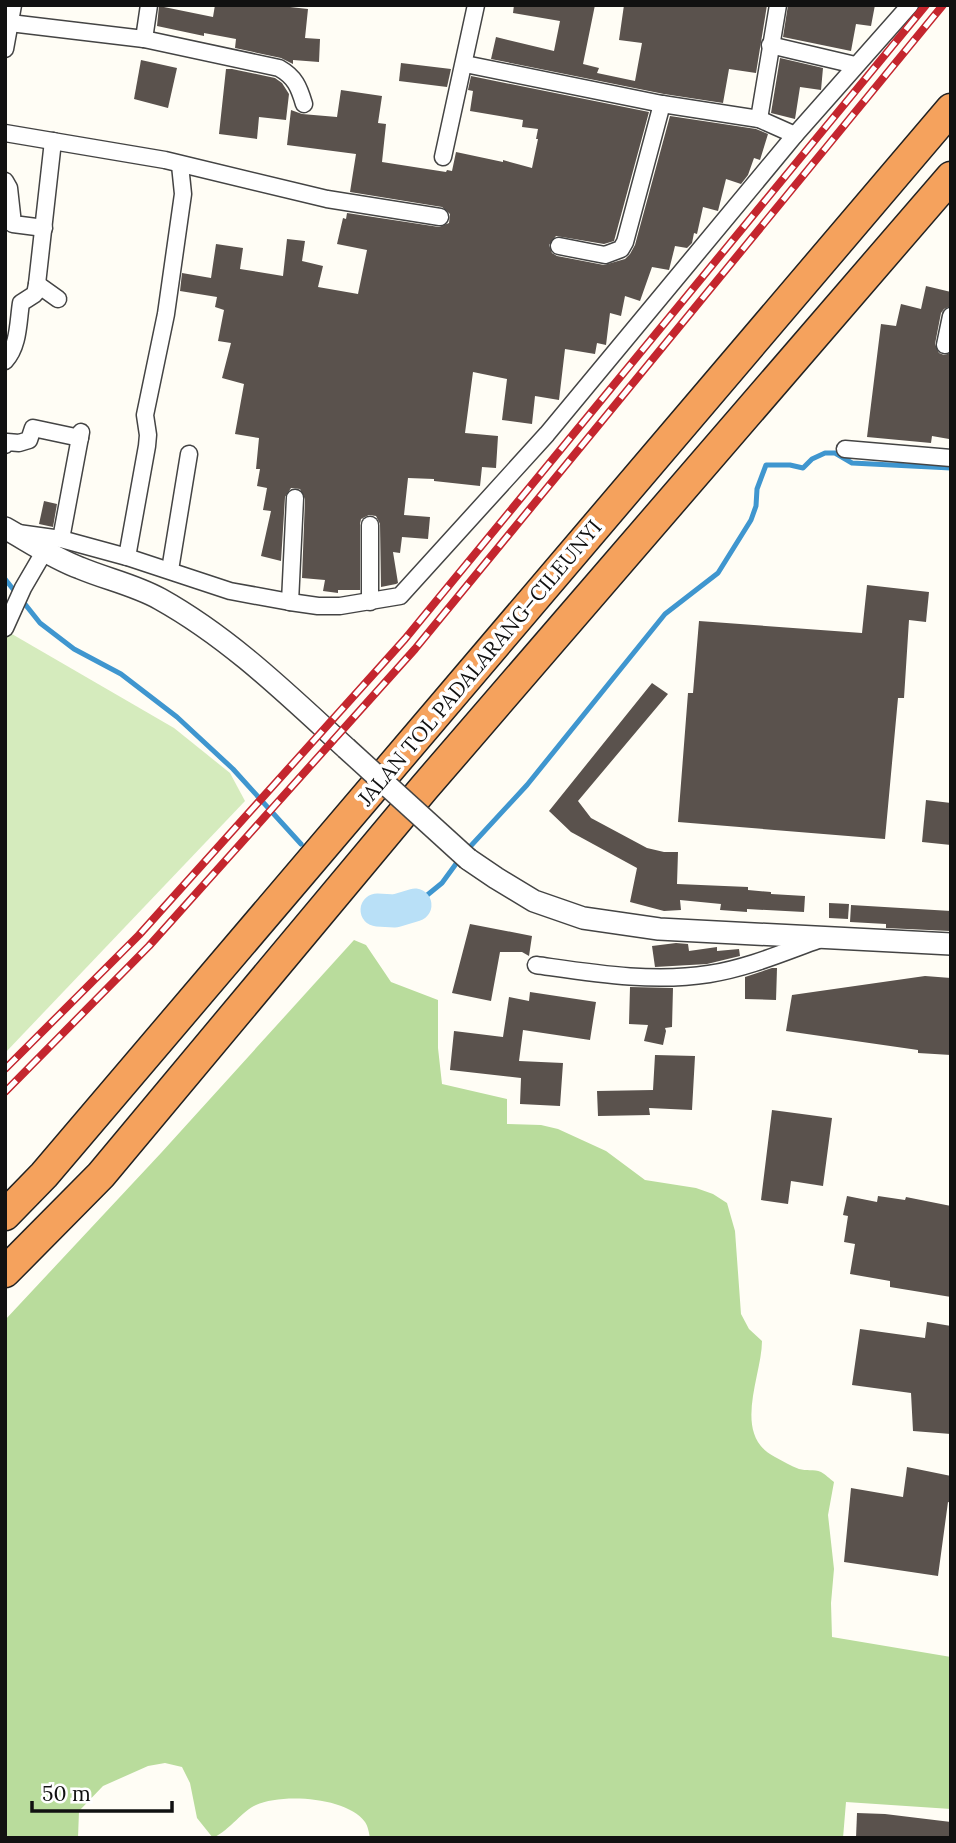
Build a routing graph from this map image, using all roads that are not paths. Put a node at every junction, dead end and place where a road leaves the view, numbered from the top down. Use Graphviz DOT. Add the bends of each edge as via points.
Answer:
graph roads {
  1 [pos="13,5"];
  2 [pos="149,5"];
  3 [pos="476,5"];
  4 [pos="778,5"];
  5 [pos="910,5"];
  6 [pos="10,23"];
  7 [pos="144,39"];
  8 [pos="769,45"];
  9 [pos="5,49"];
  10 [pos="465,64"];
  11 [pos="855,65"];
  12 [pos="304,104"];
  13 [pos="662,104"];
  14 [pos="951,109"];
  15 [pos="759,120"];
  16 [pos="5,133"];
  17 [pos="795,135"];
  18 [pos="53,141"];
  19 [pos="443,157"];
  20 [pos="180,165"];
  21 [pos="951,177"];
  22 [pos="5,181"];
  23 [pos="440,217"];
  24 [pos="44,228"];
  25 [pos="559,246"];
  26 [pos="37,284"];
  27 [pos="58,299"];
  28 [pos="951,316"];
  29 [pos="945,345"];
  30 [pos="5,360"];
  31 [pos="5,445"];
  32 [pos="845,449"];
  33 [pos="189,454"];
  34 [pos="951,458"];
  35 [pos="295,498"];
  36 [pos="370,525"];
  37 [pos="9,530"];
  38 [pos="53,546"];
  39 [pos="127,557"];
  40 [pos="170,570"];
  41 [pos="290,602"];
  42 [pos="370,602"];
  43 [pos="8,622"];
  44 [pos="820,939"];
  45 [pos="951,944"];
  46 [pos="536,964"];
  47 [pos="5,1215"];
  48 [pos="5,1272"];
  1 -- 6 [label="street"];
  2 -- 7 [label="street"];
  3 -- 10 [label="street"];
  4 -- 8 [label="street"];
  5 -- 11 [label="street"];
  6 -- 7 [label="street"];
  6 -- 9 [label="street"];
  7 -- 12 [label="street" via="279,68 290,74"];
  8 -- 11 [label="street"];
  8 -- 15 [label="street"];
  10 -- 13 [label="street"];
  10 -- 19 [label="street"];
  11 -- 17 [label="street"];
  13 -- 15 [label="street"];
  13 -- 25 [label="street" via="621,249 605,254"];
  14 -- 47 [label="highway, JALAN TOL PADALARANG–CILEUNYI" via="44,1175"];
  15 -- 17 [label="street"];
  16 -- 18 [label="street"];
  17 -- 42 [label="street" via="547,434 400,596"];
  18 -- 20 [label="street"];
  18 -- 24 [label="street"];
  20 -- 23 [label="street" via="327,199"];
  20 -- 39 [label="street" via="183,194"];
  21 -- 48 [label="highway, JALAN TOL PADALARANG–CILEUNYI" via="424,788 101,1175"];
  22 -- 24 [label="street" via="13,224"];
  24 -- 26 [label="street"];
  26 -- 27 [label="street"];
  26 -- 30 [label="street" via="35,294 21,303 16,338"];
  28 -- 29 [label="street"];
  31 -- 38 [label="street" via="29,440 33,428 81,435"];
  32 -- 34 [label="street"];
  33 -- 40 [label="street"];
  35 -- 41 [label="street"];
  36 -- 42 [label="street"];
  37 -- 38 [label="street"];
  38 -- 39 [label="street"];
  38 -- 43 [label="street" via="23,587"];
  38 -- 44 [label="street, bridge" via="80,568 157,597 200,623 279,686 468,859 534,901 583,918 659,929"];
  39 -- 40 [label="street"];
  40 -- 41 [label="street" via="230,592"];
  41 -- 42 [label="street" via="318,606"];
  44 -- 45 [label="street"];
  44 -- 46 [label="street" via="708,974 647,977"];
}
